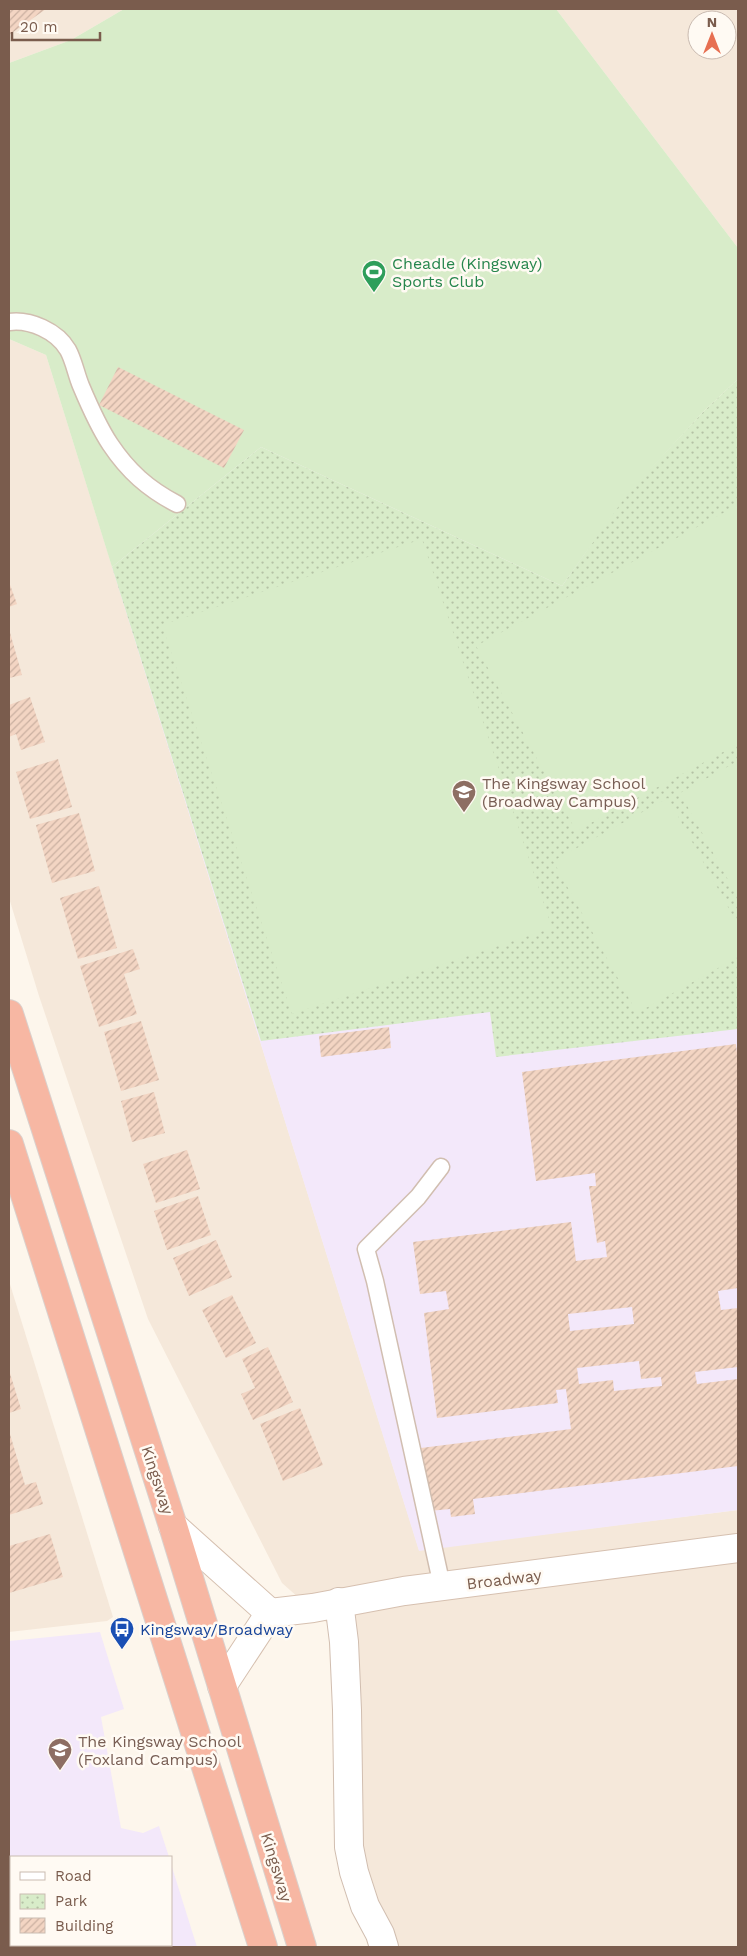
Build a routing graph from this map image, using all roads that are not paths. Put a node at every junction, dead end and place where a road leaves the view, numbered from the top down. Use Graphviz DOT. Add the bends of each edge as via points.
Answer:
graph roads {
  1 [pos="9,322"];
  2 [pos="177,504"];
  3 [pos="9,1014"];
  4 [pos="9,1144"];
  5 [pos="442,1167"];
  6 [pos="173,1526"];
  7 [pos="738,1548"];
  8 [pos="442,1586"];
  9 [pos="339,1602"];
  10 [pos="270,1613"];
  11 [pos="222,1686"];
  12 [pos="263,1947"];
  13 [pos="302,1947"];
  14 [pos="384,1947"];
  1 -- 2 [label="lane" via="33,324 57,337 67,349 96,418 121,460 152,491"];
  3 -- 6 [label="highway, Kingsway"];
  4 -- 12 [label="highway"];
  5 -- 8 [label="lane" via="418,1197 366,1249"];
  6 -- 10 [label="street"];
  6 -- 11 [label="highway, Kingsway"];
  7 -- 8 [label="street, Broadway"];
  8 -- 9 [label="street, Broadway"];
  9 -- 10 [label="street, Broadway"];
  9 -- 14 [label="street" via="347,1700 350,1847 365,1906"];
  10 -- 11 [label="street"];
  11 -- 13 [label="highway, Kingsway"];
}
